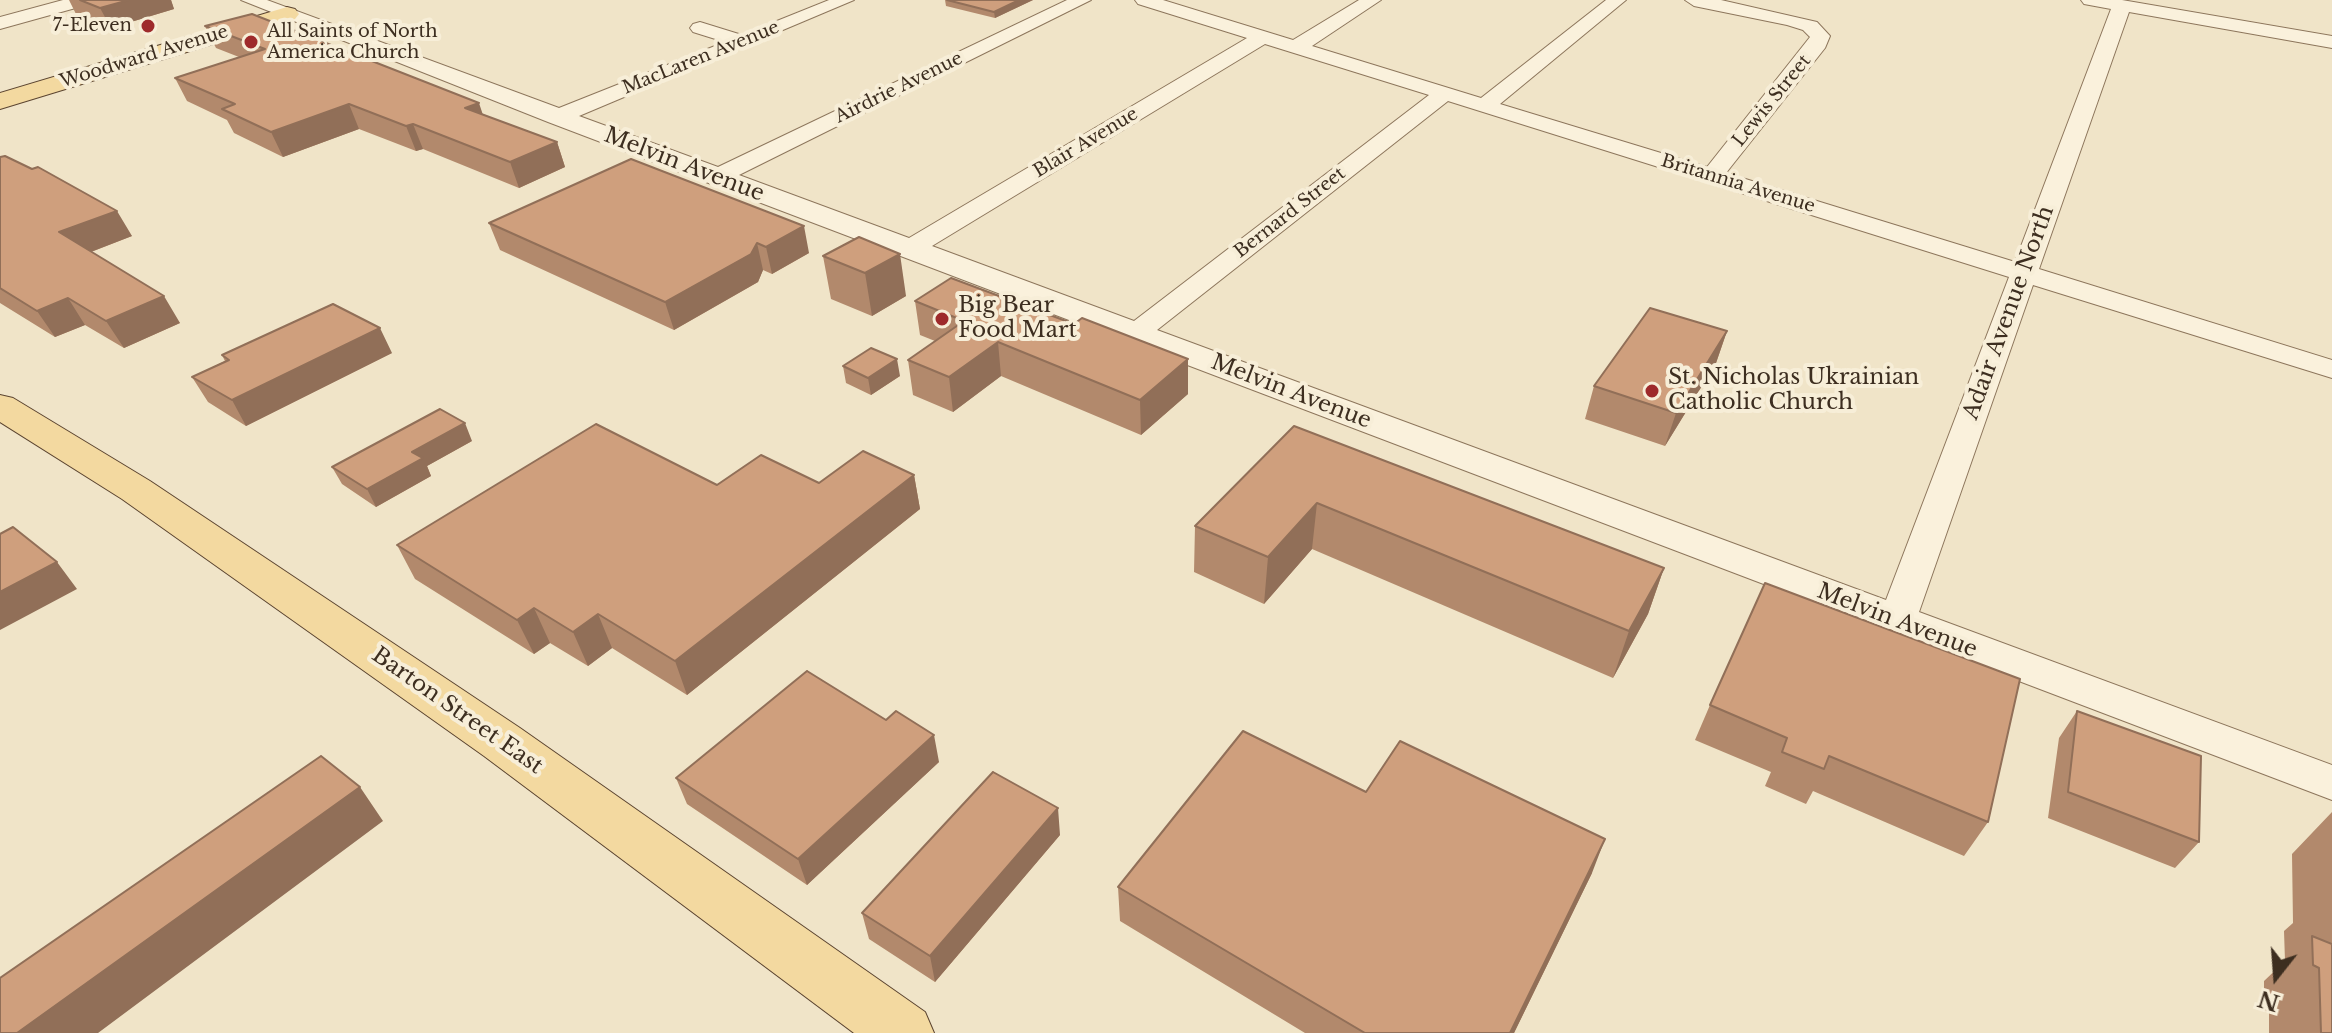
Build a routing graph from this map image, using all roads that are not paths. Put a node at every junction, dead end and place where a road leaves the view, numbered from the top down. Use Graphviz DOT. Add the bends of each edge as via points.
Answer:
graph roads {
  1 [pos="84,0"];
  2 [pos="250,0"];
  3 [pos="845,0"];
  4 [pos="1082,0"];
  5 [pos="1144,0"];
  6 [pos="1372,0"];
  7 [pos="1617,0"];
  8 [pos="1694,0"];
  9 [pos="2090,0"];
  10 [pos="2122,6"];
  11 [pos="287,14"];
  12 [pos="0,23"];
  13 [pos="700,28"];
  14 [pos="1264,36"];
  15 [pos="743,41"];
  16 [pos="2332,42"];
  17 [pos="1296,47"];
  18 [pos="1444,94"];
  19 [pos="0,101"];
  20 [pos="1485,105"];
  21 [pos="556,117"];
  22 [pos="1712,176"];
  23 [pos="717,177"];
  24 [pos="909,249"];
  25 [pos="2024,273"];
  26 [pos="1136,333"];
  27 [pos="2332,369"];
  28 [pos="0,406"];
  29 [pos="1897,621"];
  30 [pos="2332,783"];
  31 [pos="903,1033"];
  1 -- 12 [label="street"];
  2 -- 11 [label="street, Melvin Avenue"];
  3 -- 15 [label="street, MacLaren Avenue"];
  4 -- 23 [label="street, Airdrie Avenue"];
  5 -- 14 [label="street, Britannia Avenue"];
  6 -- 17 [label="street"];
  7 -- 20 [label="street"];
  8 -- 22 [label="street, Lewis Street" via="1810,26 1820,36"];
  9 -- 10 [label="street"];
  10 -- 16 [label="street" via="2228,16"];
  10 -- 25 [label="street, Adair Avenue North"];
  11 -- 19 [label="main road, Woodward Avenue"];
  11 -- 21 [label="street, Melvin Avenue"];
  13 -- 15 [label="street"];
  14 -- 17 [label="street, Britannia Avenue"];
  14 -- 24 [label="street, Blair Avenue"];
  15 -- 21 [label="street, MacLaren Avenue"];
  17 -- 18 [label="street, Britannia Avenue"];
  18 -- 20 [label="street, Britannia Avenue"];
  18 -- 26 [label="street, Bernard Street"];
  20 -- 22 [label="street, Britannia Avenue"];
  21 -- 23 [label="street, Melvin Avenue"];
  22 -- 25 [label="street, Britannia Avenue"];
  23 -- 24 [label="street, Melvin Avenue"];
  24 -- 26 [label="street, Melvin Avenue"];
  25 -- 27 [label="street, Britannia Avenue"];
  25 -- 29 [label="street, Adair Avenue North"];
  26 -- 29 [label="street, Melvin Avenue"];
  28 -- 31 [label="main road, Barton Street East" via="136,490 490,733"];
  29 -- 30 [label="street, Melvin Avenue"];
}
